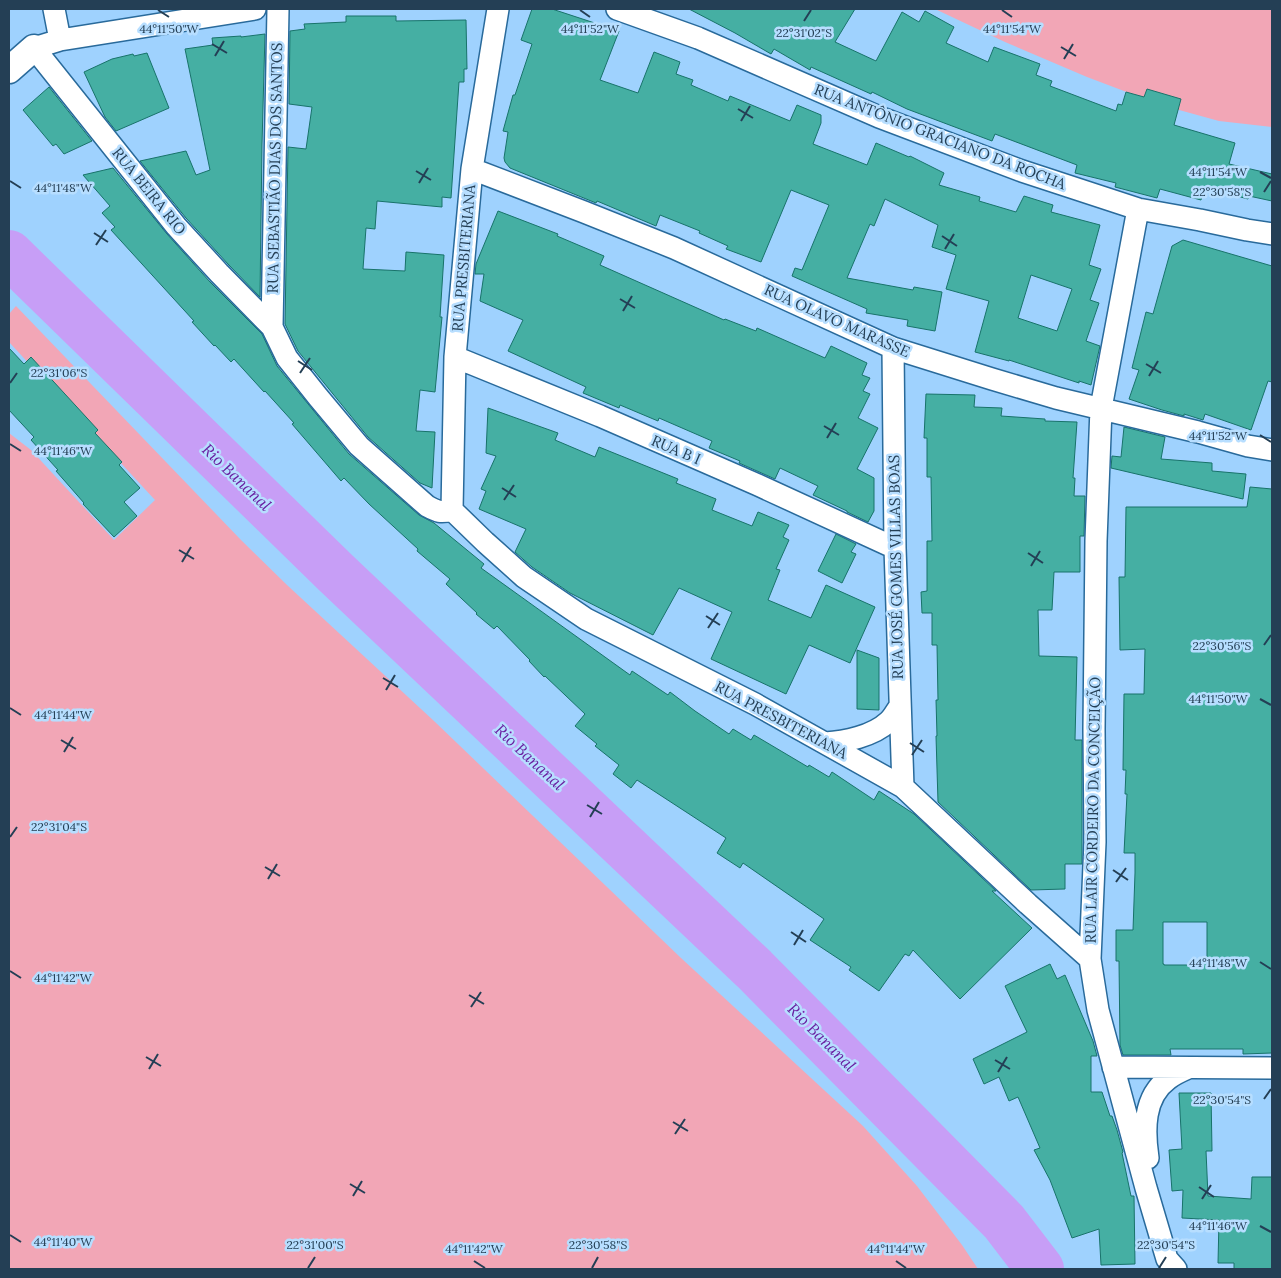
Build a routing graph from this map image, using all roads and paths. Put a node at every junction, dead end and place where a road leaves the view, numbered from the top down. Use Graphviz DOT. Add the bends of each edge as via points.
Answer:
graph roads {
  1 [pos="54,9"];
  2 [pos="255,9"];
  3 [pos="278,9"];
  4 [pos="498,9"];
  5 [pos="617,9"];
  6 [pos="60,40"];
  7 [pos="34,48"];
  8 [pos="9,70"];
  9 [pos="472,168"];
  10 [pos="1138,210"];
  11 [pos="1272,234"];
  12 [pos="272,327"];
  13 [pos="893,348"];
  14 [pos="456,357"];
  15 [pos="1101,408"];
  16 [pos="1272,450"];
  17 [pos="452,510"];
  18 [pos="895,548"];
  19 [pos="900,706"];
  20 [pos="826,743"];
  21 [pos="903,787"];
  22 [pos="1090,959"];
  23 [pos="1113,1067"];
  24 [pos="1188,1068"];
  25 [pos="1272,1068"];
  26 [pos="1158,1227"];
  27 [pos="1176,1269"];
  1 -- 6 [label="street"];
  2 -- 6 [label="street"];
  3 -- 12 [label="street, RUA SEBASTIÃO DIAS DOS SANTOS"];
  4 -- 9 [label="street, RUA PRESBITERIANA"];
  5 -- 10 [label="street, RUA ANTÔNIO GRACIANO DA ROCHA" via="698,38 879,117"];
  6 -- 7 [label="street"];
  7 -- 8 [label="street"];
  7 -- 12 [label="street, RUA BEIRA RIO" via="176,226"];
  9 -- 13 [label="street, RUA OLAVO MARASSE" via="674,248"];
  9 -- 14 [label="street, RUA PRESBITERIANA"];
  10 -- 11 [label="street, RUA ANTÔNIO GRACIANO DA ROCHA"];
  10 -- 15 [label="street, RUA LAIR CORDEIRO DA CONCEIÇÃO"];
  12 -- 17 [label="street" via="287,358 359,446 428,506 437,512"];
  13 -- 15 [label="street, RUA OLAVO MARASSE" via="1056,398"];
  13 -- 18 [label="street, RUA JOSÉ GOMES VILLAS BOAS"];
  14 -- 17 [label="street, RUA PRESBITERIANA"];
  14 -- 18 [label="street, RUA B I" via="600,416"];
  15 -- 16 [label="street, RUA OLAVO MARASSE"];
  15 -- 22 [label="street, RUA LAIR CORDEIRO DA CONCEIÇÃO" via="1096,541 1095,842"];
  17 -- 20 [label="street, RUA PRESBITERIANA" via="524,577 586,618"];
  18 -- 19 [label="street, RUA JOSÉ GOMES VILLAS BOAS"];
  19 -- 20 [label="street" via="888,722 870,733 856,739"];
  19 -- 21 [label="street, RUA JOSÉ GOMES VILLAS BOAS"];
  20 -- 21 [label="street, RUA PRESBITERIANA"];
  21 -- 22 [label="street, RUA PRESBITERIANA"];
  22 -- 23 [label="street, RUA LAIR CORDEIRO DA CONCEIÇÃO" via="1098,1010"];
  23 -- 24 [label="street"];
  23 -- 26 [label="street, RUA LAIR CORDEIRO DA CONCEIÇÃO"];
  24 -- 25 [label="street"];
  24 -- 26 [label="street" via="1161,1085 1146,1119"];
  26 -- 27 [label="street" via="1167,1259"];
}
